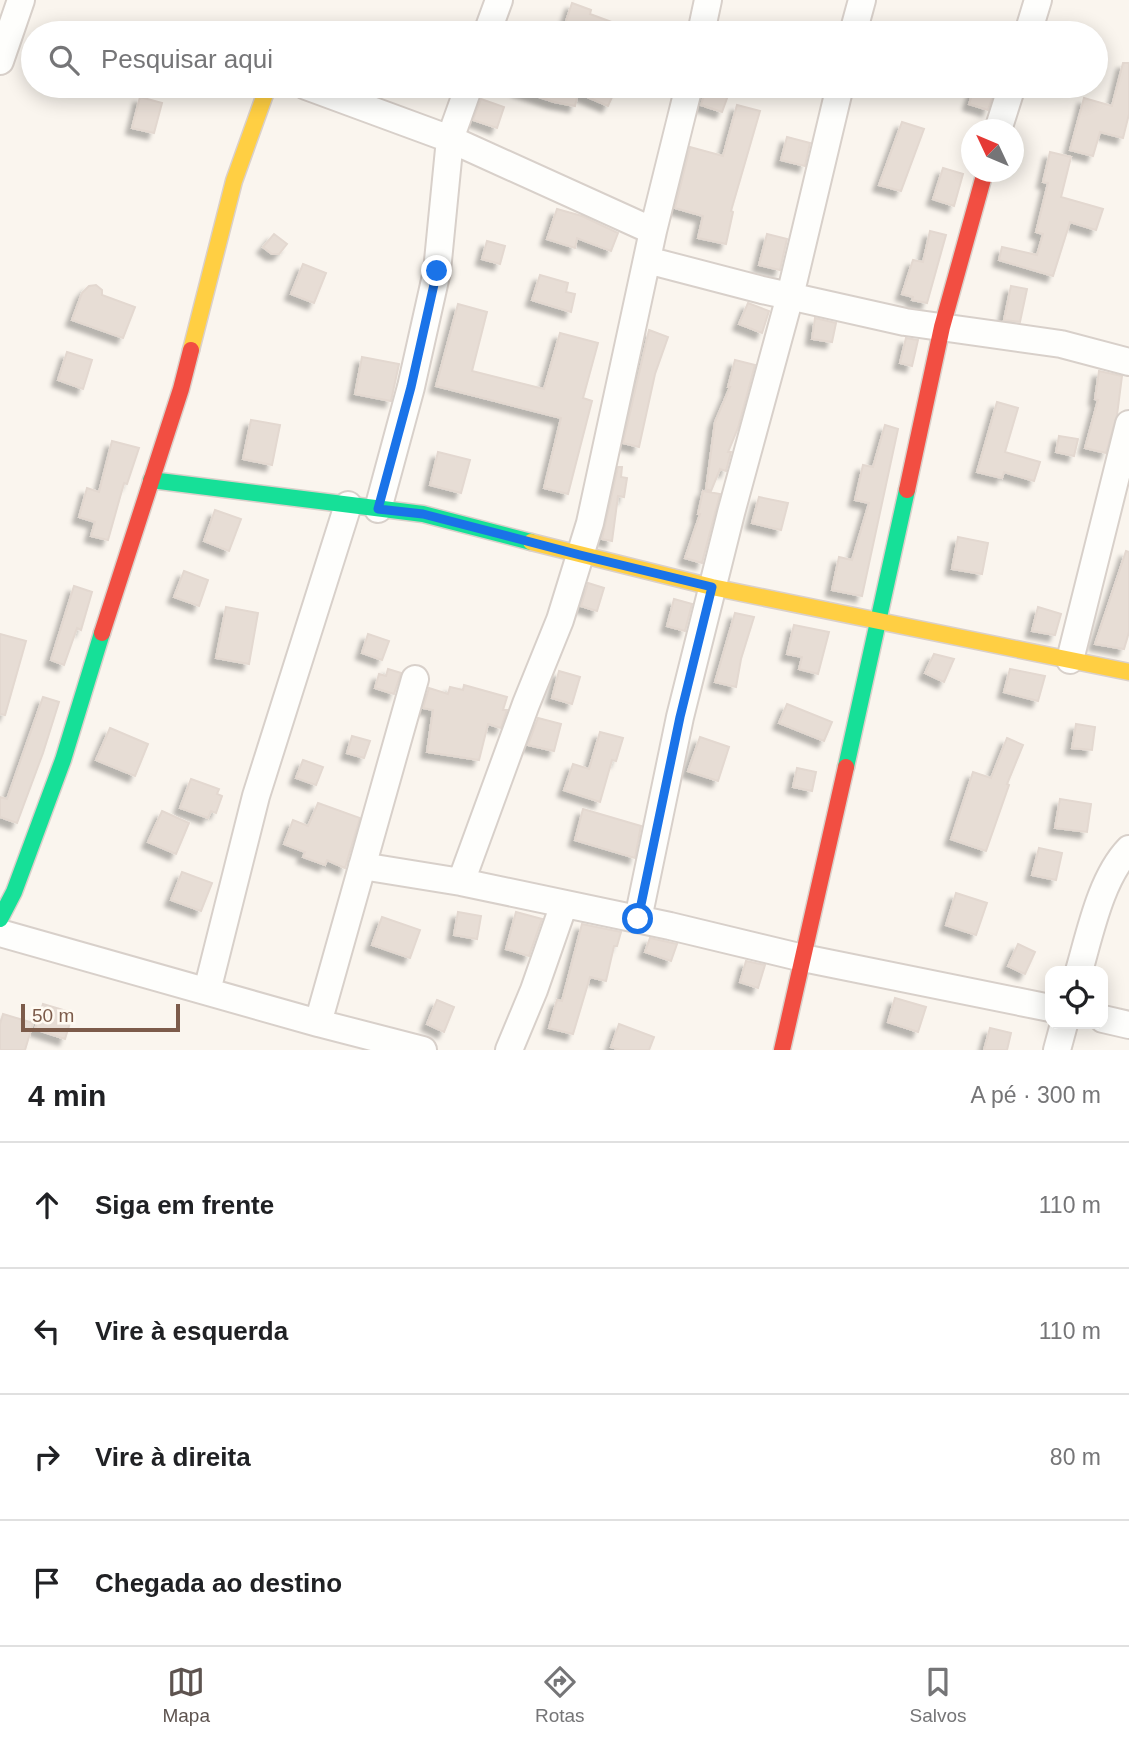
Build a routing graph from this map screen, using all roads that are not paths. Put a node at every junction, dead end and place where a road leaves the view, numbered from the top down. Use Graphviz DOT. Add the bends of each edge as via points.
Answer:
graph roads {
  1 [pos="21,0"];
  2 [pos="499,0"];
  3 [pos="708,0"];
  4 [pos="862,0"];
  5 [pos="1038,0"];
  6 [pos="491,21"];
  7 [pos="704,21"];
  8 [pos="856,21"];
  9 [pos="1032,21"];
  10 [pos="0,61"];
  11 [pos="264,98"];
  12 [pos="339,98"];
  13 [pos="465,98"];
  14 [pos="686,98"];
  15 [pos="837,98"];
  16 [pos="1008,98"];
  17 [pos="1002,119"];
  18 [pos="450,139"];
  19 [pos="982,182"];
  20 [pos="653,231"];
  21 [pos="647,260"];
  22 [pos="789,296"];
  23 [pos="942,327"];
  24 [pos="1129,362"];
  25 [pos="1129,424"];
  26 [pos="151,480"];
  27 [pos="348,505"];
  28 [pos="378,509"];
  29 [pos="580,555"];
  30 [pos="712,587"];
  31 [pos="877,621"];
  32 [pos="1070,660"];
  33 [pos="1129,672"];
  34 [pos="415,679"];
  35 [pos="1129,849"];
  36 [pos="362,866"];
  37 [pos="461,882"];
  38 [pos="564,904"];
  39 [pos="0,919"];
  40 [pos="638,919"];
  41 [pos="0,933"];
  42 [pos="803,958"];
  43 [pos="1080,966"];
  44 [pos="207,991"];
  45 [pos="1045,1007"];
  46 [pos="1108,1020"];
  47 [pos="318,1023"];
  48 [pos="1129,1025"];
  49 [pos="1063,1029"];
  50 [pos="422,1050"];
  51 [pos="509,1050"];
  52 [pos="782,1050"];
  53 [pos="1057,1050"];
  1 -- 10 [label="street"];
  2 -- 6 [label="street"];
  3 -- 7 [label="street"];
  4 -- 8 [label="street"];
  5 -- 9 [label="street"];
  11 -- 26 [label="street" via="234,181 181,389"];
  12 -- 18 [label="street"];
  13 -- 18 [label="street"];
  14 -- 20 [label="street"];
  15 -- 22 [label="street"];
  16 -- 17 [label="street"];
  18 -- 20 [label="street"];
  18 -- 28 [label="street" via="437,271"];
  19 -- 23 [label="street"];
  20 -- 21 [label="street"];
  21 -- 22 [label="street"];
  21 -- 29 [label="street"];
  22 -- 23 [label="street"];
  22 -- 30 [label="street"];
  23 -- 24 [label="street" via="1061,344"];
  23 -- 31 [label="street"];
  25 -- 32 [label="street"];
  26 -- 27 [label="street"];
  26 -- 39 [label="street" via="64,760"];
  27 -- 28 [label="street"];
  27 -- 44 [label="street" via="256,796"];
  28 -- 29 [label="street" via="423,514"];
  29 -- 30 [label="street"];
  29 -- 37 [label="street"];
  30 -- 31 [label="street"];
  30 -- 40 [label="street"];
  31 -- 32 [label="street"];
  31 -- 42 [label="street"];
  32 -- 33 [label="street"];
  34 -- 36 [label="street"];
  35 -- 43 [label="street" via="1098,905"];
  36 -- 37 [label="street"];
  36 -- 47 [label="street"];
  37 -- 38 [label="street"];
  38 -- 40 [label="street"];
  38 -- 51 [label="street"];
  40 -- 42 [label="street"];
  41 -- 44 [label="street"];
  42 -- 45 [label="street"];
  42 -- 52 [label="street"];
  44 -- 47 [label="street"];
  46 -- 48 [label="street"];
  47 -- 50 [label="street"];
  49 -- 53 [label="street"];
}
